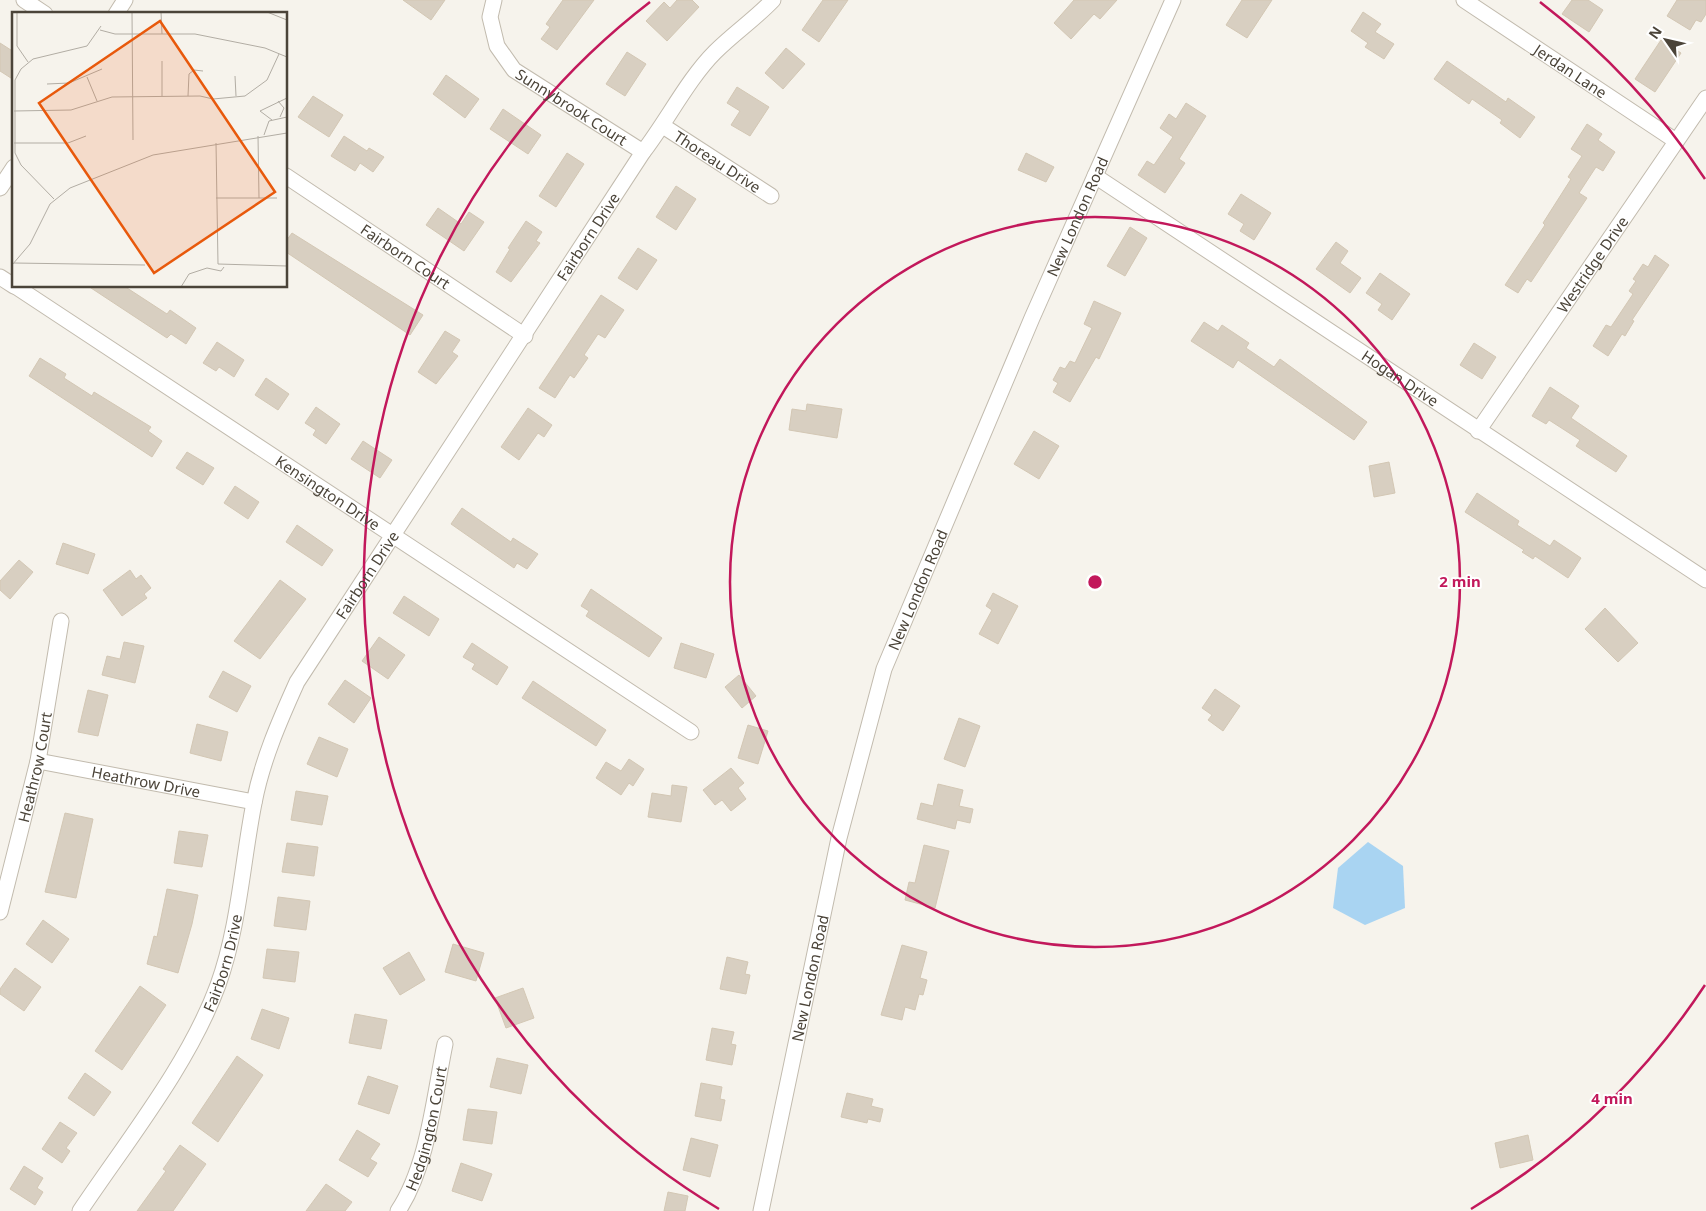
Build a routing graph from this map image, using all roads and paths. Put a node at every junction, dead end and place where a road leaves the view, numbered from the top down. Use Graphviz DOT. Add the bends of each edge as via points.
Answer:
graph roads {
  1 [pos="24,0"];
  2 [pos="125,0"];
  3 [pos="494,0"];
  4 [pos="773,0"];
  5 [pos="1172,0"];
  6 [pos="1464,0"];
  7 [pos="42,12"];
  8 [pos="117,12"];
  9 [pos="1706,98"];
  10 [pos="663,126"];
  11 [pos="1676,141"];
  12 [pos="643,152"];
  13 [pos="12,170"];
  14 [pos="1095,176"];
  15 [pos="288,177"];
  16 [pos="0,188"];
  17 [pos="771,196"];
  18 [pos="0,277"];
  19 [pos="12,285"];
  20 [pos="17,288"];
  21 [pos="525,336"];
  22 [pos="1478,431"];
  23 [pos="393,536"];
  24 [pos="1706,580"];
  25 [pos="61,621"];
  26 [pos="691,732"];
  27 [pos="38,761"];
  28 [pos="254,802"];
  29 [pos="0,912"];
  30 [pos="445,1044"];
  31 [pos="80,1211"];
  32 [pos="398,1211"];
  33 [pos="761,1211"];
  1 -- 7 [label="street"];
  2 -- 8 [label="street"];
  3 -- 12 [label="street, Sunnybrook Court" via="490,17 497,46 514,70"];
  4 -- 10 [label="street, Fairborn Drive" via="715,52"];
  5 -- 14 [label="street, New London Road"];
  6 -- 11 [label="street, Jerdan Lane"];
  9 -- 11 [label="street, Westridge Drive"];
  10 -- 12 [label="street, Fairborn Drive"];
  10 -- 17 [label="street, Thoreau Drive"];
  11 -- 22 [label="street, Westridge Drive"];
  12 -- 21 [label="street, Fairborn Drive"];
  13 -- 16 [label="street"];
  14 -- 22 [label="street, Hogan Drive"];
  14 -- 33 [label="street, New London Road" via="884,669 839,838"];
  15 -- 21 [label="street, Fairborn Court"];
  18 -- 19 [label="street, Kensington Drive"];
  20 -- 23 [label="street, Kensington Drive"];
  21 -- 23 [label="street, Fairborn Drive"];
  22 -- 24 [label="street, Hogan Drive"];
  23 -- 26 [label="street, Kensington Drive"];
  23 -- 28 [label="street, Fairborn Drive" via="297,682 273,736"];
  25 -- 27 [label="street, Heathrow Court"];
  27 -- 28 [label="street, Heathrow Drive"];
  27 -- 29 [label="street, Heathrow Court"];
  28 -- 31 [label="street, Fairborn Drive" via="231,942 202,1024"];
  30 -- 32 [label="street, Hedgington Court" via="419,1169"];
}
